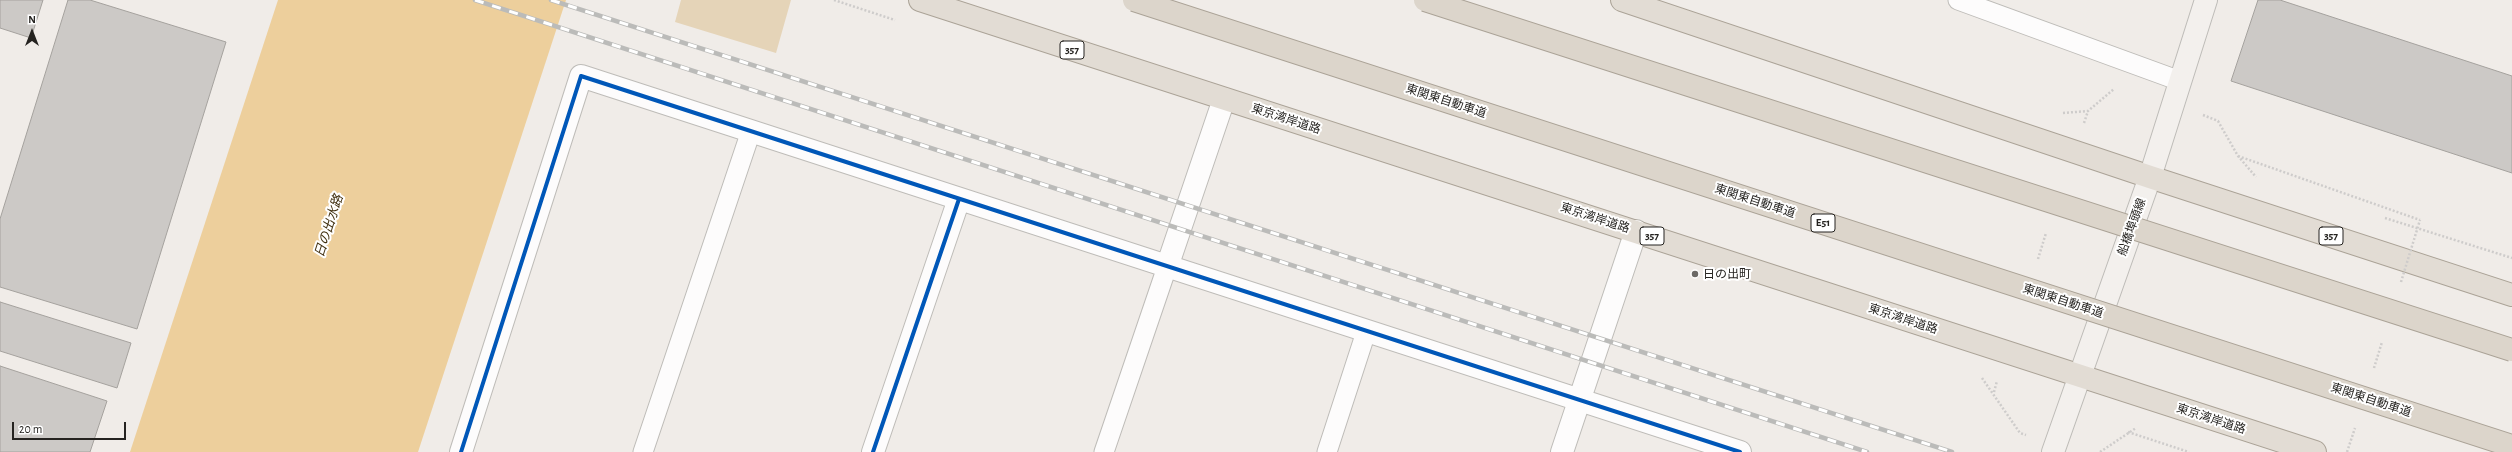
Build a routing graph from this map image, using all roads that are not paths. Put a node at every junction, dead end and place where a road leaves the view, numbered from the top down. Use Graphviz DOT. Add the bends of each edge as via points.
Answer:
graph roads {
  1 [pos="920,0"];
  2 [pos="1134,0"];
  3 [pos="1425,0"];
  4 [pos="1622,0"];
  5 [pos="1958,0"];
  6 [pos="2206,0"];
  7 [pos="2180,81"];
  8 [pos="1224,99"];
  9 [pos="751,131"];
  10 [pos="2150,177"];
  11 [pos="959,200"];
  12 [pos="1636,230"];
  13 [pos="1167,267"];
  14 [pos="2512,295"];
  15 [pos="1366,332"];
  16 [pos="2512,350"];
  17 [pos="2079,376"];
  18 [pos="1580,399"];
  19 [pos="2512,446"];
  20 [pos="2054,449"];
  21 [pos="462,452"];
  22 [pos="643,452"];
  23 [pos="873,452"];
  24 [pos="1104,452"];
  25 [pos="1327,452"];
  26 [pos="1562,452"];
  27 [pos="1740,452"];
  28 [pos="2315,452"];
  1 -- 8 [label="highway, 東京湾岸道路 / 357"];
  2 -- 19 [label="highway, 東関東自動車道 / E51, bridge"];
  3 -- 16 [label="highway, bridge"];
  4 -- 10 [label="highway, 357"];
  5 -- 7 [label="lane"];
  6 -- 7 [label="main road, 船橋埠頭線"];
  7 -- 10 [label="main road, 船橋埠頭線"];
  8 -- 12 [label="highway, 東京湾岸道路 / 357"];
  8 -- 13 [label="street"];
  9 -- 11 [label="street"];
  9 -- 21 [label="street" via="581,76"];
  9 -- 22 [label="lane"];
  10 -- 14 [label="highway, 357"];
  10 -- 17 [label="main road, 船橋埠頭線"];
  11 -- 13 [label="street"];
  11 -- 23 [label="street"];
  12 -- 17 [label="highway, 東京湾岸道路 / 357"];
  12 -- 18 [label="street"];
  13 -- 15 [label="street"];
  13 -- 24 [label="lane"];
  15 -- 18 [label="street"];
  15 -- 25 [label="lane"];
  17 -- 20 [label="main road, 船橋埠頭線"];
  17 -- 28 [label="highway, 東京湾岸道路 / 357"];
  18 -- 26 [label="street"];
  18 -- 27 [label="street"];
}
